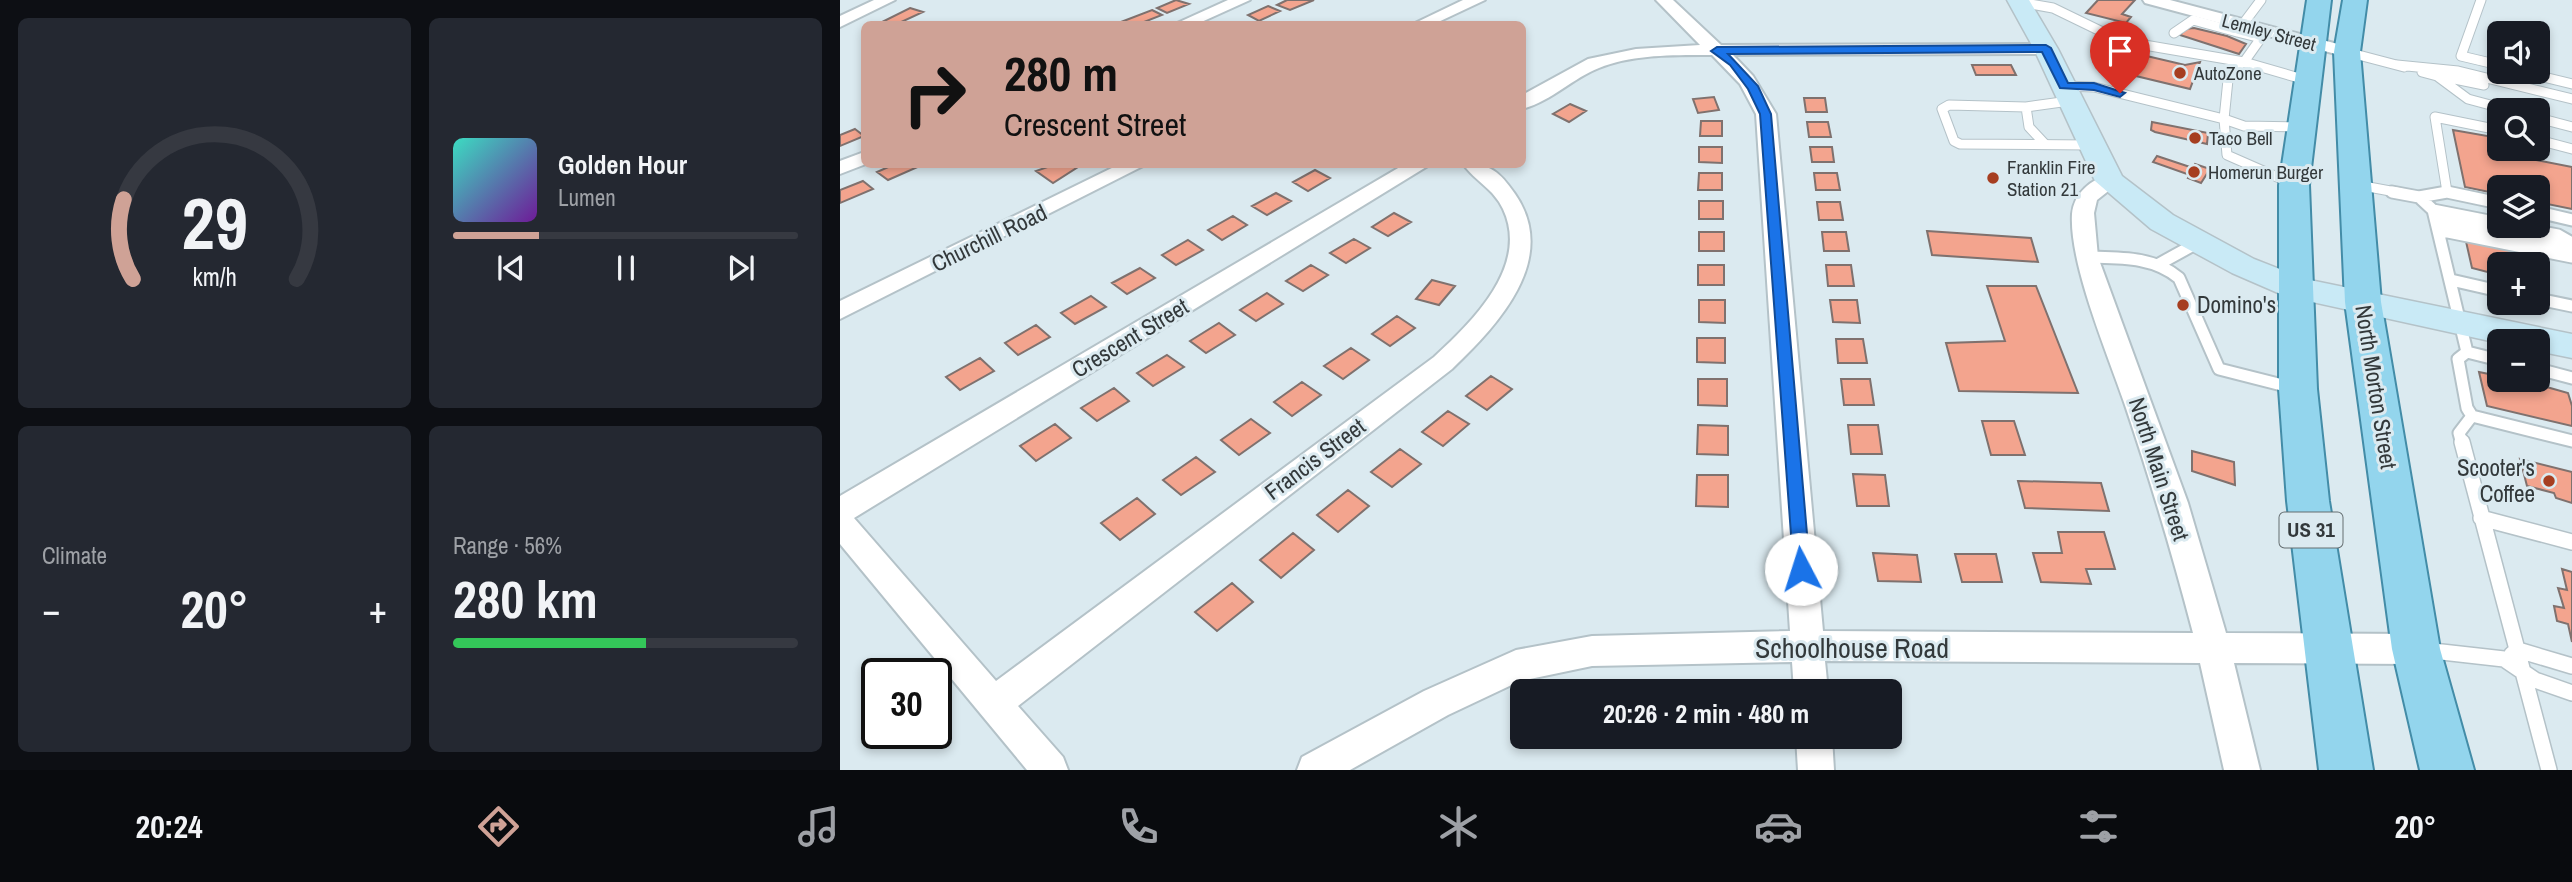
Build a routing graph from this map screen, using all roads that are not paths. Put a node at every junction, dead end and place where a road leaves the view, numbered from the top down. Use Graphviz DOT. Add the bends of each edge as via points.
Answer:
graph roads {
  1 [pos="887,0"];
  2 [pos="1242,0"];
  3 [pos="1477,0"];
  4 [pos="1664,0"];
  5 [pos="2151,0"];
  6 [pos="2261,0"];
  7 [pos="2319,0"];
  8 [pos="2337,0"];
  9 [pos="2481,0"];
  10 [pos="2018,1"];
  11 [pos="2353,12"];
  12 [pos="1190,21"];
  13 [pos="1428,21"];
  14 [pos="840,22"];
  15 [pos="2240,28"];
  16 [pos="2175,33"];
  17 [pos="2312,43"];
  18 [pos="2046,48"];
  19 [pos="1717,51"];
  20 [pos="2347,52"];
  21 [pos="2244,62"];
  22 [pos="2487,62"];
  23 [pos="2397,65"];
  24 [pos="2437,76"];
  25 [pos="2550,79"];
  26 [pos="2306,80"];
  27 [pos="2572,84"];
  28 [pos="2066,94"];
  29 [pos="2572,99"];
  30 [pos="1526,101"];
  31 [pos="2487,104"];
  32 [pos="2026,107"];
  33 [pos="2572,108"];
  34 [pos="2224,119"];
  35 [pos="2550,121"];
  36 [pos="2300,127"];
  37 [pos="2572,127"];
  38 [pos="2487,128"];
  39 [pos="2044,143"];
  40 [pos="2550,143"];
  41 [pos="2090,145"];
  42 [pos="2572,149"];
  43 [pos="861,159"];
  44 [pos="840,168"];
  45 [pos="1129,168"];
  46 [pos="1414,168"];
  47 [pos="1478,168"];
  48 [pos="2110,181"];
  49 [pos="2355,184"];
  50 [pos="2294,185"];
  51 [pos="2447,192"];
  52 [pos="2419,197"];
  53 [pos="2487,200"];
  54 [pos="2550,214"];
  55 [pos="2572,219"];
  56 [pos="2436,220"];
  57 [pos="2487,222"];
  58 [pos="2550,233"];
  59 [pos="2197,243"];
  60 [pos="2572,250"];
  61 [pos="2087,257"];
  62 [pos="2159,264"];
  63 [pos="2451,280"];
  64 [pos="2297,288"];
  65 [pos="2487,288"];
  66 [pos="2550,301"];
  67 [pos="2363,302"];
  68 [pos="2572,306"];
  69 [pos="840,311"];
  70 [pos="2464,337"];
  71 [pos="2572,346"];
  72 [pos="2487,352"];
  73 [pos="2550,372"];
  74 [pos="2572,378"];
  75 [pos="2298,388"];
  76 [pos="2472,416"];
  77 [pos="2572,440"];
  78 [pos="840,511"];
  79 [pos="2481,518"];
  80 [pos="840,523"];
  81 [pos="2572,542"];
  82 [pos="1808,646"];
  83 [pos="2416,649"];
  84 [pos="2214,650"];
  85 [pos="2327,651"];
  86 [pos="2511,655"];
  87 [pos="2572,666"];
  88 [pos="2524,673"];
  89 [pos="1810,679"];
  90 [pos="2572,693"];
  91 [pos="994,703"];
  92 [pos="1815,749"];
  93 [pos="1049,770"];
  94 [pos="1315,770"];
  95 [pos="1816,770"];
  96 [pos="2242,770"];
  97 [pos="2346,770"];
  98 [pos="2447,770"];
  99 [pos="2549,770"];
  1 -- 14 [label="street"];
  2 -- 12 [label="street"];
  3 -- 13 [label="street"];
  4 -- 19 [label="street"];
  5 -- 15 [label="street, Lemley Street"];
  6 -- 15 [label="lane"];
  7 -- 17 [label="main road, US 31"];
  8 -- 11 [label="main road" via="2341,19"];
  9 -- 22 [label="lane" via="2461,56"];
  10 -- 18 [label="street"];
  10 -- 21 [label="lane" via="2053,8 2121,41"];
  11 -- 20 [label="main road, North Morton Street"];
  15 -- 16 [label="lane" via="2193,20"];
  15 -- 17 [label="street, Lemley Street"];
  15 -- 21 [label="lane" via="2261,38"];
  17 -- 20 [label="street, Lemley Street"];
  17 -- 26 [label="main road, US 31"];
  18 -- 19 [label="street"];
  18 -- 28 [label="street"];
  19 -- 30 [label="street" via="1610,58 1578,70"];
  19 -- 82 [label="street" via="1734,63 1754,88 1766,114"];
  20 -- 23 [label="lane"];
  20 -- 49 [label="main road, North Morton Street"];
  21 -- 26 [label="lane"];
  21 -- 34 [label="lane" via="2230,70"];
  23 -- 24 [label="lane"];
  23 -- 29 [label="lane" via="2458,71"];
  24 -- 31 [label="lane" via="2468,99"];
  24 -- 33 [label="lane"];
  25 -- 27 [label="lane"];
  26 -- 36 [label="main road, US 31"];
  28 -- 32 [label="lane"];
  28 -- 34 [label="lane" via="2094,87"];
  28 -- 41 [label="street"];
  32 -- 39 [label="lane" via="2026,122"];
  32 -- 39 [label="lane" via="1949,105 1942,109 1954,141 1960,144"];
  34 -- 36 [label="lane" via="2244,126"];
  34 -- 50 [label="lane" via="2227,155"];
  35 -- 37 [label="lane"];
  36 -- 50 [label="main road, US 31"];
  38 -- 51 [label="lane" via="2435,117"];
  39 -- 41 [label="lane"];
  40 -- 42 [label="lane"];
  41 -- 48 [label="street"];
  43 -- 44 [label="street"];
  45 -- 69 [label="street, Churchill Road"];
  46 -- 78 [label="street, Crescent Street"];
  47 -- 91 [label="street, Francis Street" via="1499,186 1518,222 1520,241 1509,289 1473,336"];
  48 -- 59 [label="street"];
  48 -- 61 [label="street, North Main Street" via="2087,198 2082,213"];
  49 -- 52 [label="lane"];
  49 -- 67 [label="main road, North Morton Street"];
  50 -- 64 [label="main road, US 31"];
  51 -- 52 [label="lane"];
  51 -- 53 [label="lane"];
  52 -- 56 [label="lane"];
  54 -- 55 [label="lane"];
  56 -- 57 [label="lane"];
  56 -- 60 [label="lane"];
  56 -- 63 [label="lane"];
  58 -- 60 [label="lane" via="2558,235"];
  59 -- 62 [label="lane"];
  59 -- 64 [label="street"];
  61 -- 62 [label="lane"];
  61 -- 84 [label="street, North Main Street" via="2173,503"];
  62 -- 75 [label="lane" via="2179,278 2219,369"];
  63 -- 65 [label="lane"];
  63 -- 70 [label="lane"];
  64 -- 67 [label="street"];
  64 -- 75 [label="main road, US 31"];
  66 -- 68 [label="lane"];
  67 -- 70 [label="street"];
  67 -- 83 [label="main road, North Morton Street"];
  70 -- 71 [label="street"];
  70 -- 72 [label="lane"];
  70 -- 76 [label="lane" via="2458,359"];
  73 -- 74 [label="lane"];
  75 -- 85 [label="main road, US 31"];
  76 -- 77 [label="lane"];
  76 -- 79 [label="lane" via="2459,433"];
  79 -- 81 [label="lane"];
  79 -- 86 [label="lane"];
  80 -- 91 [label="street"];
  82 -- 84 [label="street, Schoolhouse Road"];
  82 -- 89 [label="street"];
  82 -- 94 [label="street, Schoolhouse Road" via="1592,651 1516,666 1436,703"];
  83 -- 85 [label="street, Schoolhouse Road"];
  83 -- 86 [label="lane"];
  83 -- 98 [label="main road, North Morton Street"];
  84 -- 85 [label="street, Schoolhouse Road"];
  84 -- 96 [label="street, North Main Street"];
  85 -- 97 [label="main road, US 31"];
  86 -- 87 [label="lane"];
  86 -- 88 [label="lane"];
  88 -- 90 [label="lane"];
  88 -- 99 [label="lane"];
  91 -- 93 [label="street"];
  92 -- 95 [label="street"];
}
